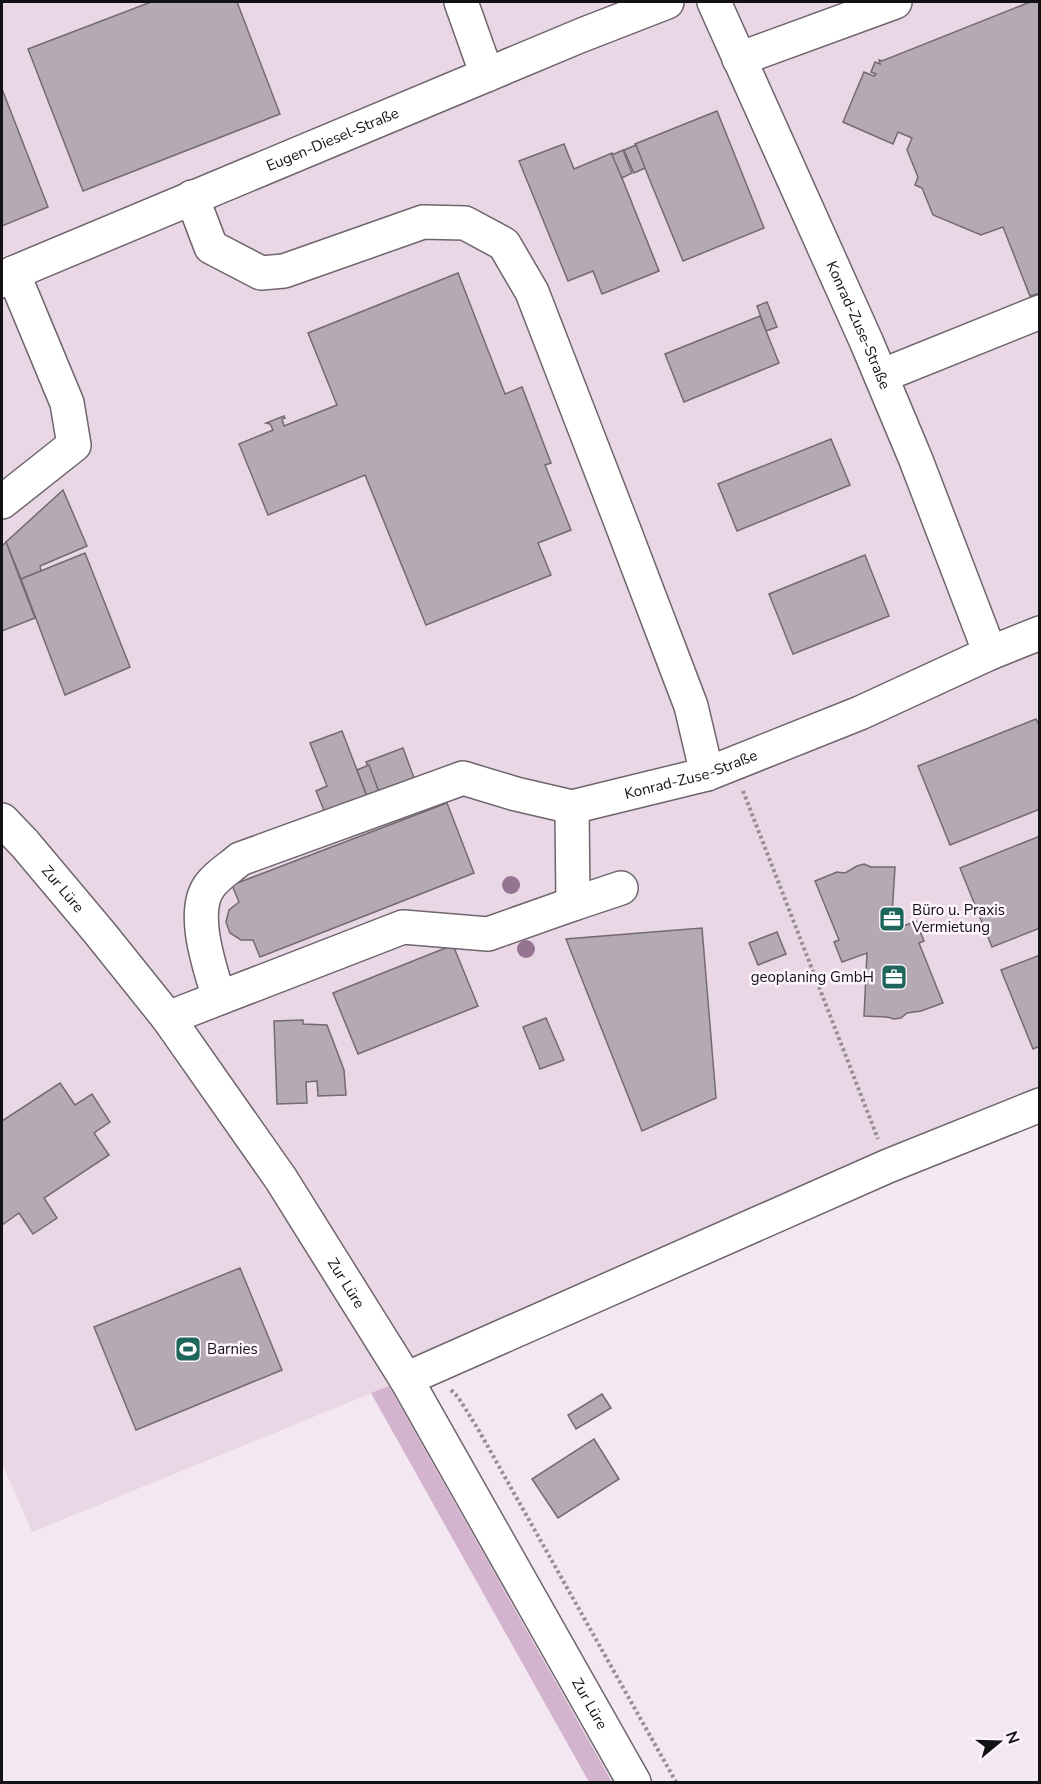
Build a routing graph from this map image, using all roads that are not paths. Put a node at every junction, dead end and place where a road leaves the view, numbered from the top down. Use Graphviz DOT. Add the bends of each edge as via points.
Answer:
graph roads {
  1 [pos="461,2"];
  2 [pos="667,2"];
  3 [pos="714,2"];
  4 [pos="895,2"];
  5 [pos="739,59"];
  6 [pos="487,75"];
  7 [pos="192,197"];
  8 [pos="8,277"];
  9 [pos="1040,312"];
  10 [pos="881,376"];
  11 [pos="2,502"];
  12 [pos="1040,633"];
  13 [pos="990,653"];
  14 [pos="720,770"];
  15 [pos="572,807"];
  16 [pos="2,820"];
  17 [pos="621,888"];
  18 [pos="573,904"];
  19 [pos="219,998"];
  20 [pos="168,1018"];
  21 [pos="1040,1105"];
  22 [pos="415,1375"];
  23 [pos="634,1782"];
  1 -- 6 [label="street"];
  2 -- 6 [label="street, Eugen-Diesel-Straße"];
  3 -- 5 [label="street, Konrad-Zuse-Straße"];
  4 -- 5 [label="street"];
  5 -- 10 [label="street, Konrad-Zuse-Straße"];
  6 -- 7 [label="street, Eugen-Diesel-Straße"];
  7 -- 8 [label="street, Eugen-Diesel-Straße"];
  7 -- 14 [label="street" via="211,247 261,273 284,271 423,222 465,223 504,243 532,292 691,706"];
  8 -- 11 [label="street" via="67,403 74,445"];
  9 -- 10 [label="street"];
  10 -- 13 [label="street, Konrad-Zuse-Straße"];
  12 -- 13 [label="street, Konrad-Zuse-Straße"];
  13 -- 14 [label="street, Konrad-Zuse-Straße"];
  14 -- 15 [label="street, Konrad-Zuse-Straße"];
  15 -- 18 [label="street"];
  15 -- 19 [label="street, Konrad-Zuse-Straße" via="463,778 240,859 210,885 201,909 207,959"];
  16 -- 20 [label="street, Zur Lüre"];
  17 -- 18 [label="street"];
  18 -- 19 [label="street" via="488,934 403,927"];
  19 -- 20 [label="street"];
  20 -- 22 [label="street, Zur Lüre"];
  21 -- 22 [label="street" via="888,1166"];
  22 -- 23 [label="street, Zur Lüre"];
}
